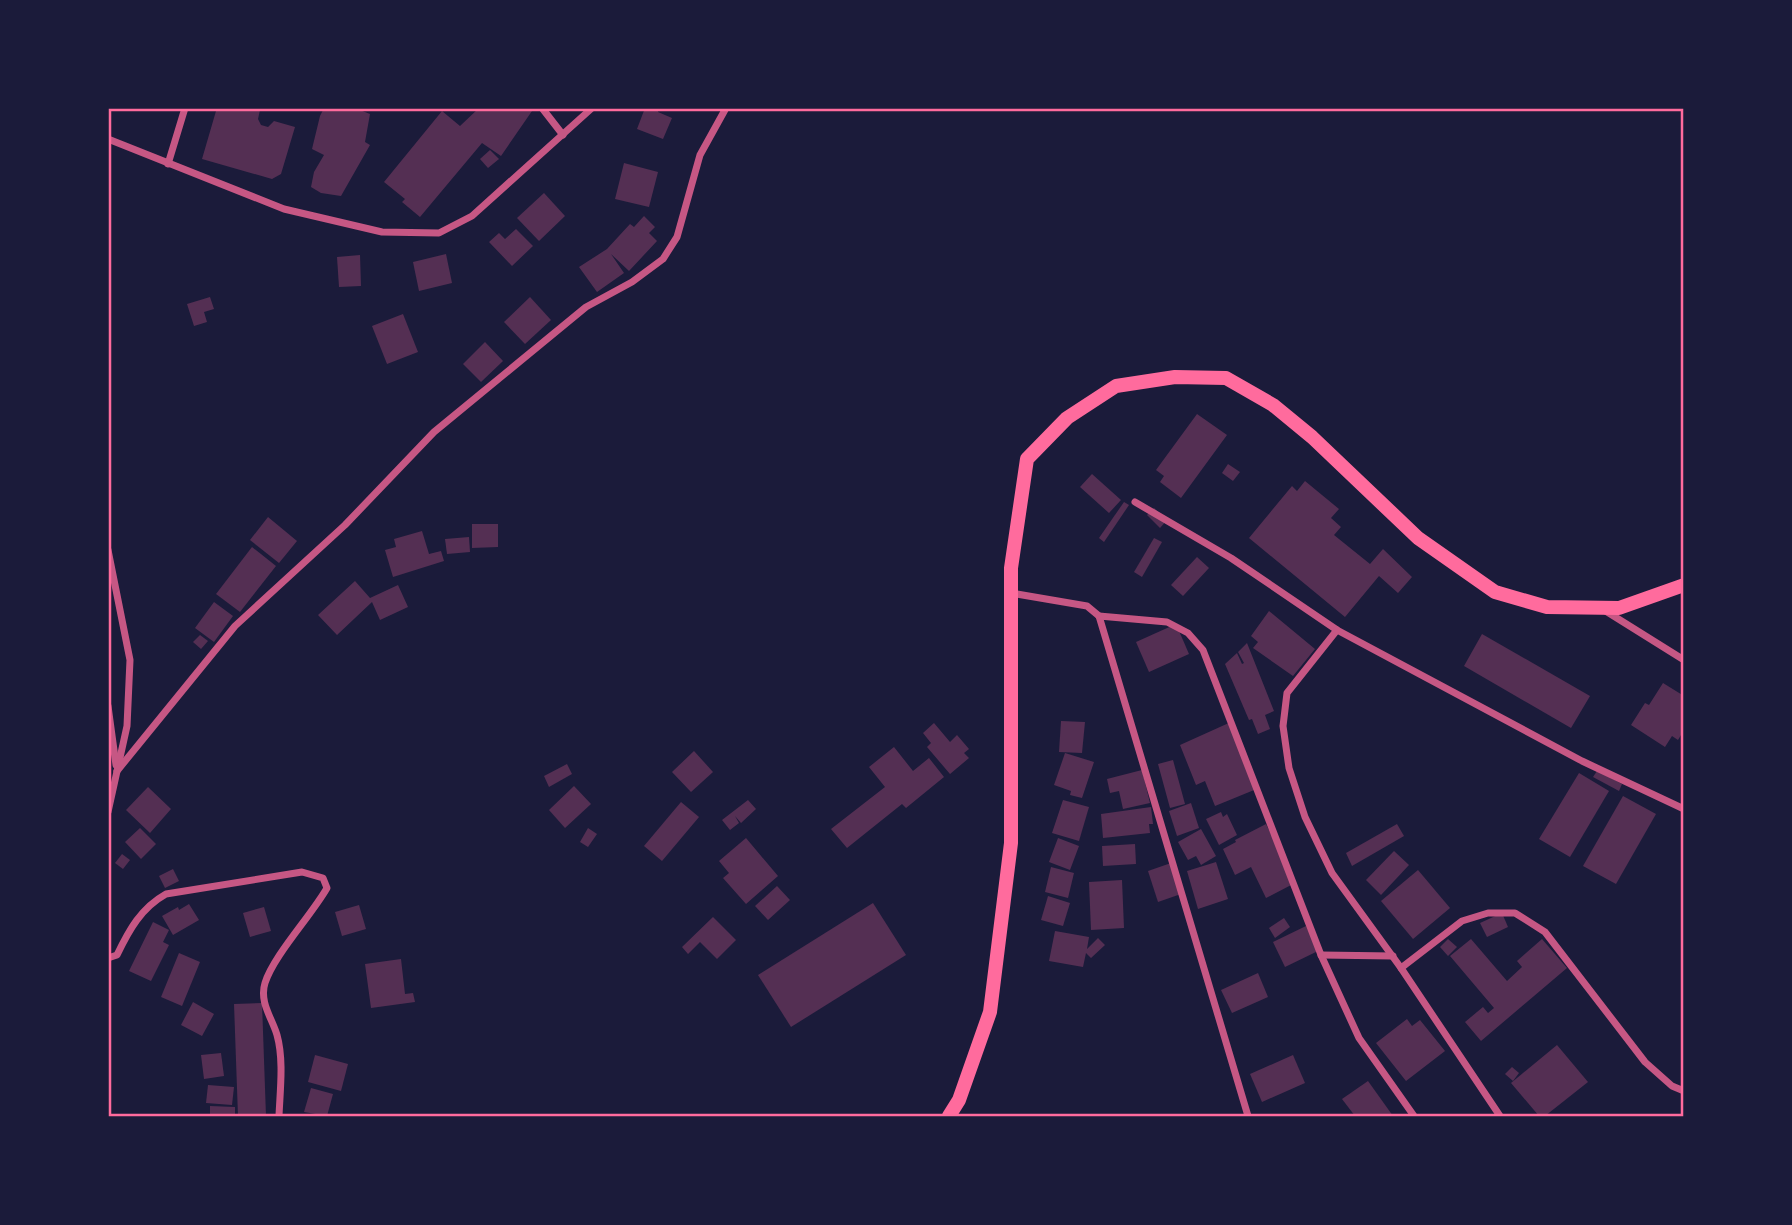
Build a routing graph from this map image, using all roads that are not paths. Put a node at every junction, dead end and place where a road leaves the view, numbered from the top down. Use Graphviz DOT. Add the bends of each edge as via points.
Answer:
graph roads {
  1 [pos="186,108"];
  2 [pos="542,108"];
  3 [pos="592,108"];
  4 [pos="726,108"];
  5 [pos="563,135"];
  6 [pos="108,139"];
  7 [pos="168,164"];
  8 [pos="1135,502"];
  9 [pos="108,550"];
  10 [pos="1684,585"];
  11 [pos="1011,593"];
  12 [pos="1600,608"];
  13 [pos="1100,616"];
  14 [pos="1337,630"];
  15 [pos="1684,660"];
  16 [pos="108,706"];
  17 [pos="117,771"];
  18 [pos="109,801"];
  19 [pos="1684,809"];
  20 [pos="108,812"];
  21 [pos="1321,954"];
  22 [pos="1393,956"];
  23 [pos="108,958"];
  24 [pos="1401,968"];
  25 [pos="1684,1091"];
  26 [pos="279,1116"];
  27 [pos="949,1116"];
  28 [pos="1248,1116"];
  29 [pos="1414,1116"];
  30 [pos="1500,1116"];
  1 -- 7 [label="street"];
  2 -- 5 [label="street"];
  3 -- 5 [label="street"];
  4 -- 17 [label="street" via="700,155 677,237 663,259 586,307 434,432 345,525 235,626"];
  5 -- 7 [label="street" via="472,216 439,233 382,232 284,209"];
  6 -- 7 [label="street"];
  8 -- 14 [label="street" via="1231,558"];
  9 -- 17 [label="street" via="130,660 127,726"];
  10 -- 12 [label="main road" via="1619,608"];
  11 -- 12 [label="main road" via="1027,459 1067,418 1116,386 1175,377 1226,377 1273,405 1418,538 1495,592 1547,607"];
  11 -- 13 [label="street" via="1087,606"];
  11 -- 27 [label="main road" via="1011,843 990,1012"];
  12 -- 15 [label="street"];
  13 -- 21 [label="street" via="1167,622 1188,633 1203,650"];
  13 -- 28 [label="street"];
  14 -- 19 [label="street" via="1582,761"];
  14 -- 22 [label="street" via="1287,693 1283,726 1289,768 1305,817 1332,873"];
  16 -- 17 [label="street"];
  17 -- 18 [label="street"];
  18 -- 20 [label="street"];
  21 -- 22 [label="street"];
  21 -- 29 [label="street" via="1359,1038"];
  22 -- 24 [label="street"];
  23 -- 26 [label="street" via="117,955 133,923 166,894 302,872 323,878 327,888 264,985 265,1007 278,1036"];
  24 -- 25 [label="street" via="1462,921 1488,913 1515,913 1545,932 1645,1062"];
  24 -- 30 [label="street"];
}
